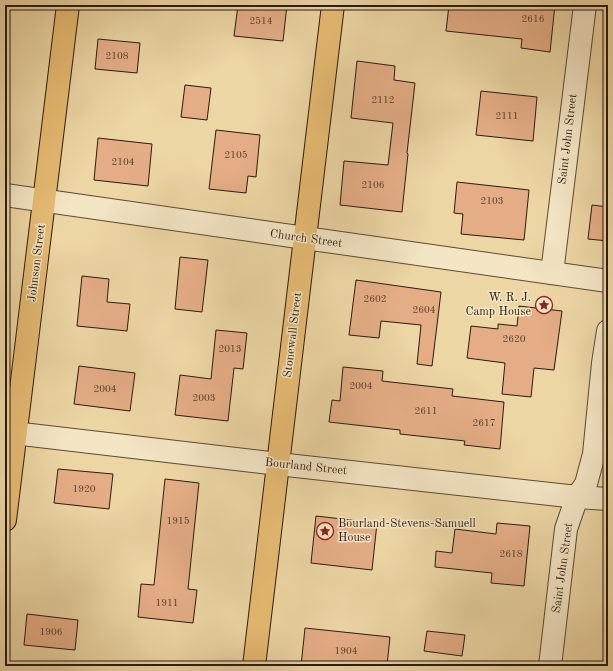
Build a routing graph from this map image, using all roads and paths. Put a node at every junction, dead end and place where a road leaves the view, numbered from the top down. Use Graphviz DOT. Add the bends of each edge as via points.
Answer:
graph roads {
  1 [pos="68,5"];
  2 [pos="333,5"];
  3 [pos="585,5"];
  4 [pos="5,194"];
  5 [pos="45,200"];
  6 [pos="304,238"];
  7 [pos="552,274"];
  8 [pos="608,281"];
  9 [pos="608,331"];
  10 [pos="10,432"];
  11 [pos="278,464"];
  12 [pos="577,497"];
  13 [pos="608,499"];
  14 [pos="5,520"];
  15 [pos="254,666"];
  16 [pos="550,666"];
  1 -- 5 [label="main road, Johnson Street"];
  2 -- 6 [label="main road, Stonewall Street"];
  3 -- 7 [label="street, Saint John Street"];
  4 -- 5 [label="street, Church Street"];
  5 -- 6 [label="street, Church Street"];
  5 -- 10 [label="main road, Johnson Street"];
  6 -- 7 [label="street, Church Street"];
  6 -- 11 [label="main road, Stonewall Street"];
  7 -- 8 [label="street, Church Street"];
  9 -- 12 [label="street, Saint John Street" via="594,454 586,484"];
  10 -- 11 [label="street, Bourland Street"];
  10 -- 14 [label="main road, Johnson Street"];
  11 -- 12 [label="street, Bourland Street"];
  11 -- 15 [label="main road, Stonewall Street"];
  12 -- 13 [label="street, Bourland Street"];
  12 -- 16 [label="street, Saint John Street" via="566,529"];
}
